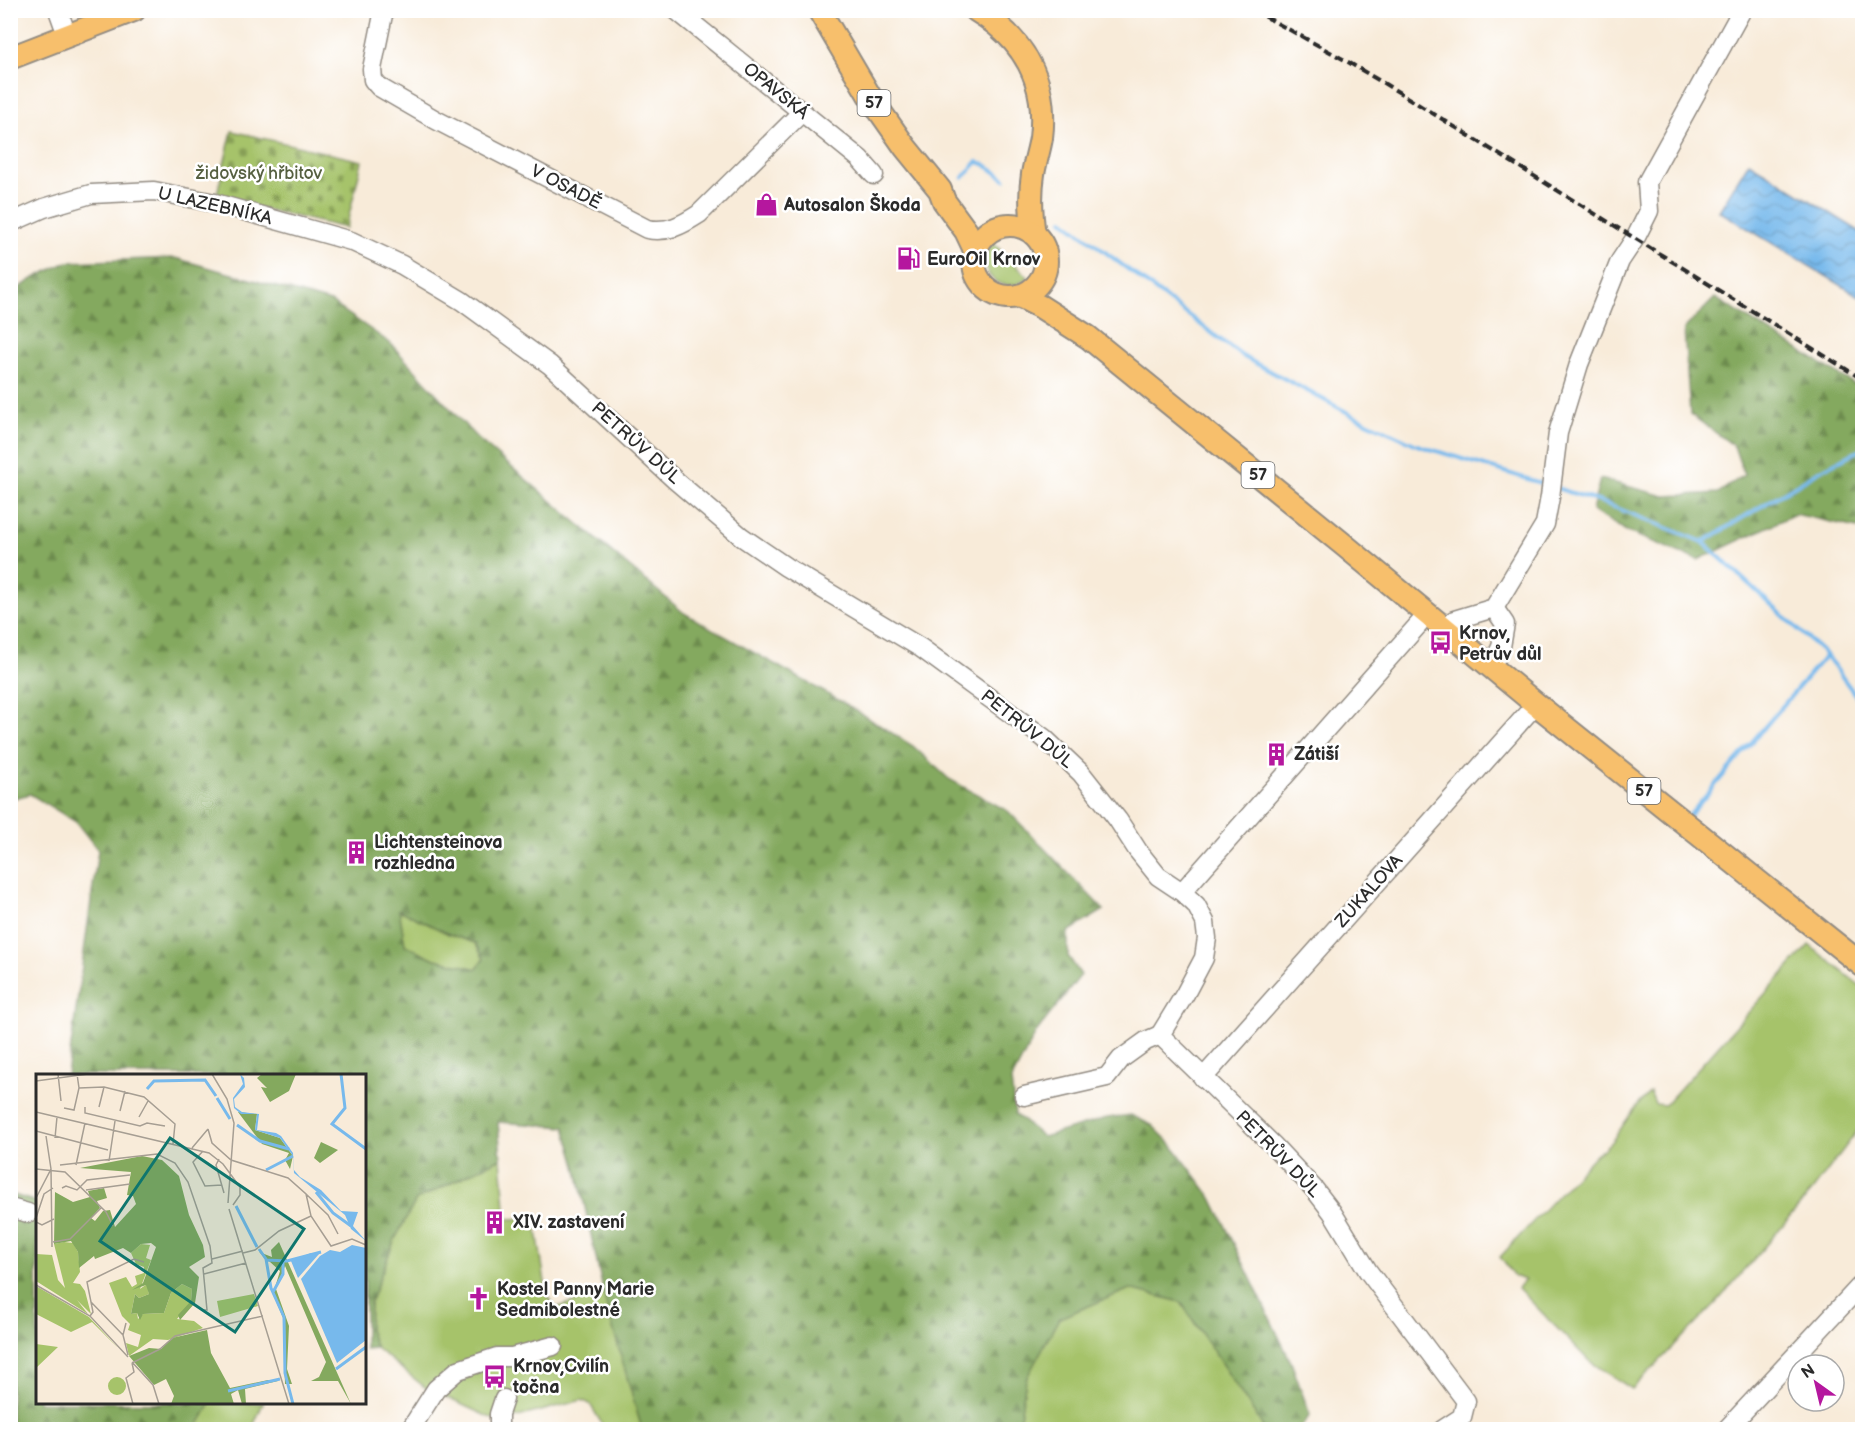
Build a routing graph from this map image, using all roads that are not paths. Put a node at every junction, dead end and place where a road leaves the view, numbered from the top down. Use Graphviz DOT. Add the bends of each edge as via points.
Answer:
graph roads {
  1 [pos="57,10"];
  2 [pos="134,10"];
  3 [pos="384,10"];
  4 [pos="676,10"];
  5 [pos="819,10"];
  6 [pos="976,10"];
  7 [pos="1742,10"];
  8 [pos="67,35"];
  9 [pos="10,58"];
  10 [pos="802,112"];
  11 [pos="874,175"];
  12 [pos="1033,176"];
  13 [pos="940,190"];
  14 [pos="10,223"];
  15 [pos="1001,226"];
  16 [pos="1034,234"];
  17 [pos="351,241"];
  18 [pos="975,250"];
  19 [pos="1043,276"];
  20 [pos="1018,296"];
  21 [pos="1089,337"];
  22 [pos="1494,608"];
  23 [pos="1436,622"];
  24 [pos="1491,668"];
  25 [pos="1536,704"];
  26 [pos="1182,892"];
  27 [pos="1863,965"];
  28 [pos="1160,1035"];
  29 [pos="1203,1078"];
  30 [pos="1024,1096"];
  31 [pos="10,1208"];
  32 [pos="28,1213"];
  33 [pos="1863,1284"];
  34 [pos="553,1346"];
  35 [pos="504,1399"];
  36 [pos="410,1430"];
  37 [pos="499,1430"];
  38 [pos="1442,1430"];
  39 [pos="1726,1430"];
  1 -- 8 [label="street"];
  2 -- 8 [label="main road"];
  3 -- 10 [label="street, V OSADĚ" via="372,69 378,87 647,229 671,229 699,214"];
  4 -- 10 [label="street, OPAVSKÁ"];
  5 -- 13 [label="main road, 57" via="878,108"];
  6 -- 12 [label="main road" via="1010,35 1035,75 1042,114"];
  7 -- 22 [label="street" via="1647,182 1649,211 1620,261 1579,363 1558,433 1545,524"];
  8 -- 9 [label="main road"];
  10 -- 11 [label="street, OPAVSKÁ"];
  12 -- 15 [label="main road" via="1021,202"];
  12 -- 16 [label="main road"];
  13 -- 15 [label="main road, 57" via="975,218"];
  13 -- 18 [label="main road, 57"];
  14 -- 17 [label="street, U LAZEBNÍKA" via="91,194 154,191 215,203"];
  15 -- 16 [label="main road, 57" via="1023,227"];
  15 -- 18 [label="main road" via="982,238"];
  16 -- 19 [label="main road, 57" via="1046,257"];
  17 -- 26 [label="street, PETRŮV DŮL" via="402,265 471,307 550,365 742,537 921,648 1035,731 1081,773 1158,876"];
  18 -- 20 [label="main road, 57" via="974,268 983,285 999,296"];
  19 -- 20 [label="main road"];
  19 -- 21 [label="main road, 57" via="1056,300"];
  20 -- 21 [label="main road, 57"];
  21 -- 23 [label="main road, 57"];
  22 -- 23 [label="street"];
  22 -- 24 [label="street" via="1505,624 1501,647"];
  23 -- 24 [label="main road, 57"];
  23 -- 26 [label="street"];
  24 -- 25 [label="main road, 57"];
  25 -- 27 [label="main road, 57"];
  25 -- 29 [label="street, ZUKALOVA"];
  26 -- 28 [label="street, PETRŮV DŮL" via="1196,905 1205,922 1204,958"];
  28 -- 29 [label="street, PETRŮV DŮL"];
  28 -- 30 [label="street" via="1121,1059 1107,1077"];
  29 -- 38 [label="street, PETRŮV DŮL" via="1315,1190 1368,1270 1466,1401 1462,1417"];
  31 -- 32 [label="street"];
  33 -- 39 [label="street"];
  34 -- 36 [label="street" via="458,1370 436,1389"];
  35 -- 37 [label="street"];
}
